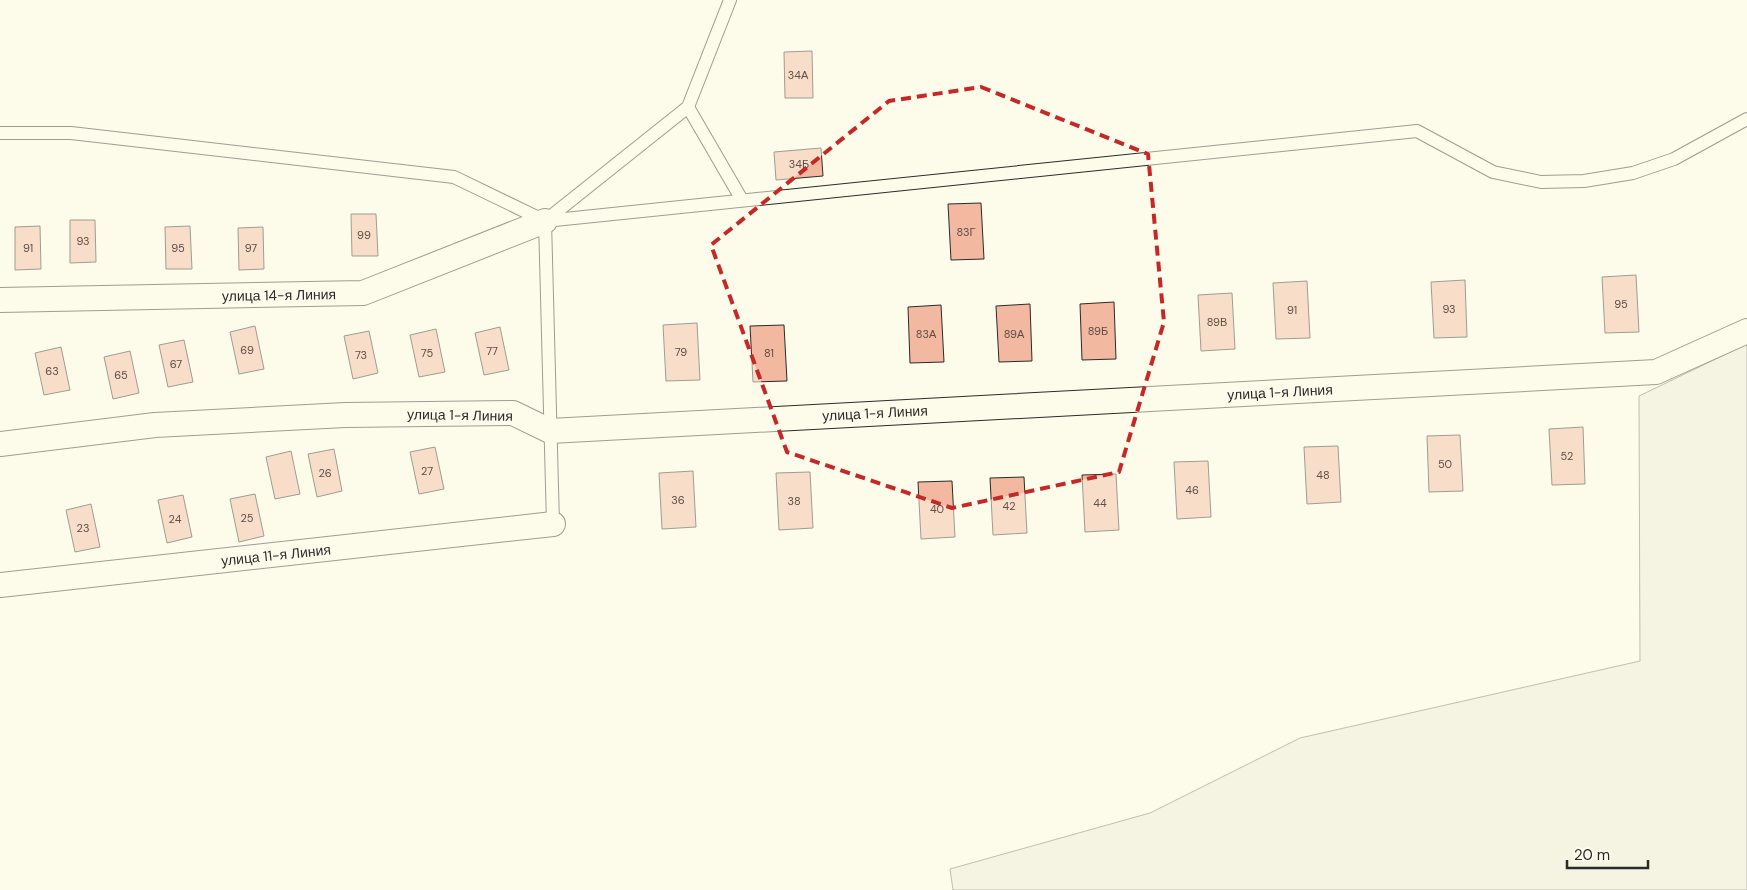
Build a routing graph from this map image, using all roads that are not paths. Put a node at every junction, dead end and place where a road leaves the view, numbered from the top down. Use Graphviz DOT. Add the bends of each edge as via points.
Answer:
graph roads {
  1 [pos="730,0"];
  2 [pos="688,107"];
  3 [pos="1747,119"];
  4 [pos="0,133"];
  5 [pos="742,200"];
  6 [pos="545,221"];
  7 [pos="0,300"];
  8 [pos="1747,331"];
  9 [pos="550,431"];
  10 [pos="0,444"];
  11 [pos="553,524"];
  12 [pos="0,585"];
  1 -- 2 [label="lane"];
  2 -- 5 [label="lane"];
  2 -- 6 [label="lane"];
  3 -- 5 [label="lane" via="1674,159 1634,173 1584,180 1541,182 1493,172 1417,131"];
  4 -- 6 [label="lane" via="71,133 454,177"];
  5 -- 6 [label="lane"];
  6 -- 7 [label="street, улица 14-я Линия" via="363,293"];
  6 -- 9 [label="lane"];
  8 -- 9 [label="street, улица 1-я Линия" via="1656,372"];
  9 -- 10 [label="street, улица 1-я Линия" via="513,414 345,415 155,425"];
  9 -- 11 [label="lane"];
  11 -- 12 [label="street, улица 11-я Линия"];
}
